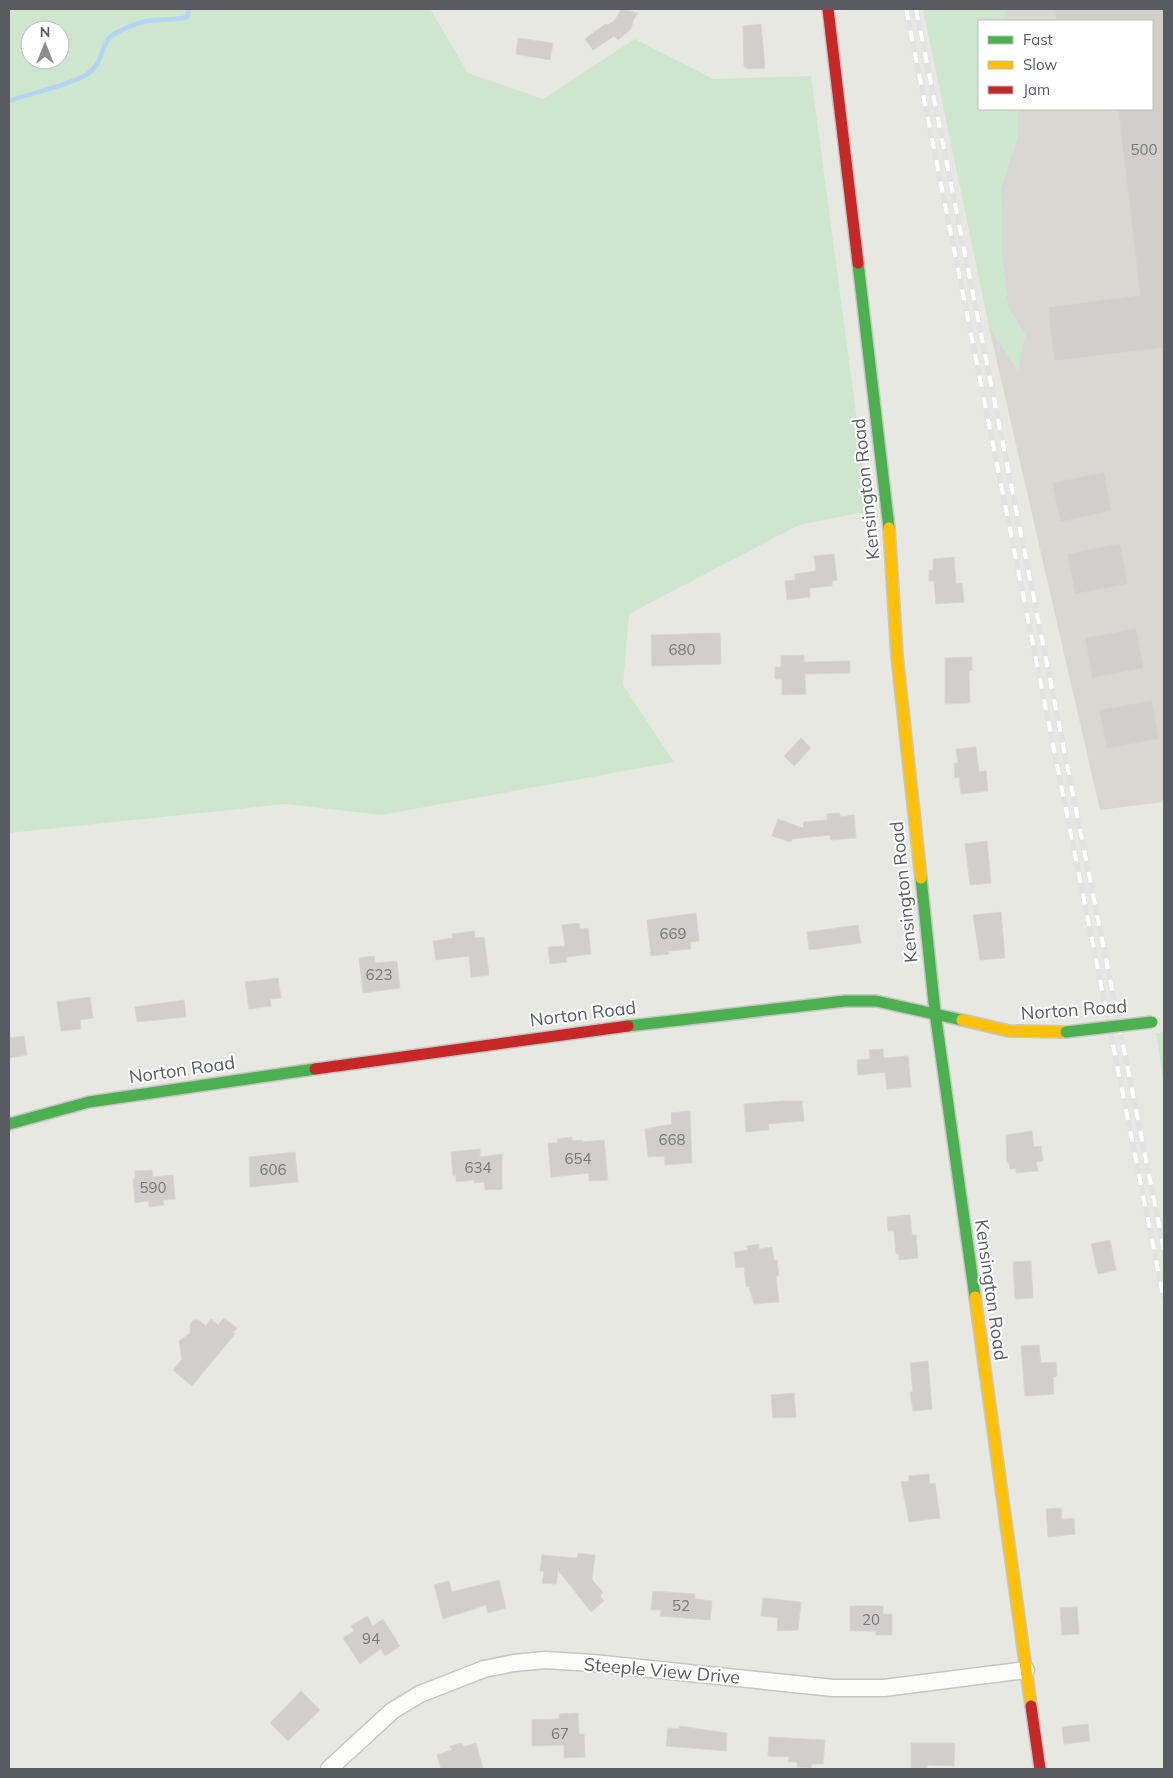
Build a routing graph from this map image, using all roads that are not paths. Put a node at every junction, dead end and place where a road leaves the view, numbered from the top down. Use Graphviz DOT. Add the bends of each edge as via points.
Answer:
graph roads {
  1 [pos="828,9"];
  2 [pos="934,1012"];
  3 [pos="1164,1020"];
  4 [pos="9,1124"];
  5 [pos="1026,1670"];
  6 [pos="329,1769"];
  7 [pos="1040,1769"];
  1 -- 2 [label="street, Kensington Road" via="886,501 897,656"];
  2 -- 3 [label="street, Norton Road, bridge" via="1009,1031 1066,1032"];
  2 -- 4 [label="street, Norton Road" via="876,1001 845,1001 638,1024 136,1094 89,1102"];
  2 -- 5 [label="street, Kensington Road"];
  5 -- 6 [label="street, Steeple View Drive" via="884,1688 834,1688 545,1660 514,1663 484,1669 420,1694 392,1711"];
  5 -- 7 [label="street, Kensington Road"];
}
